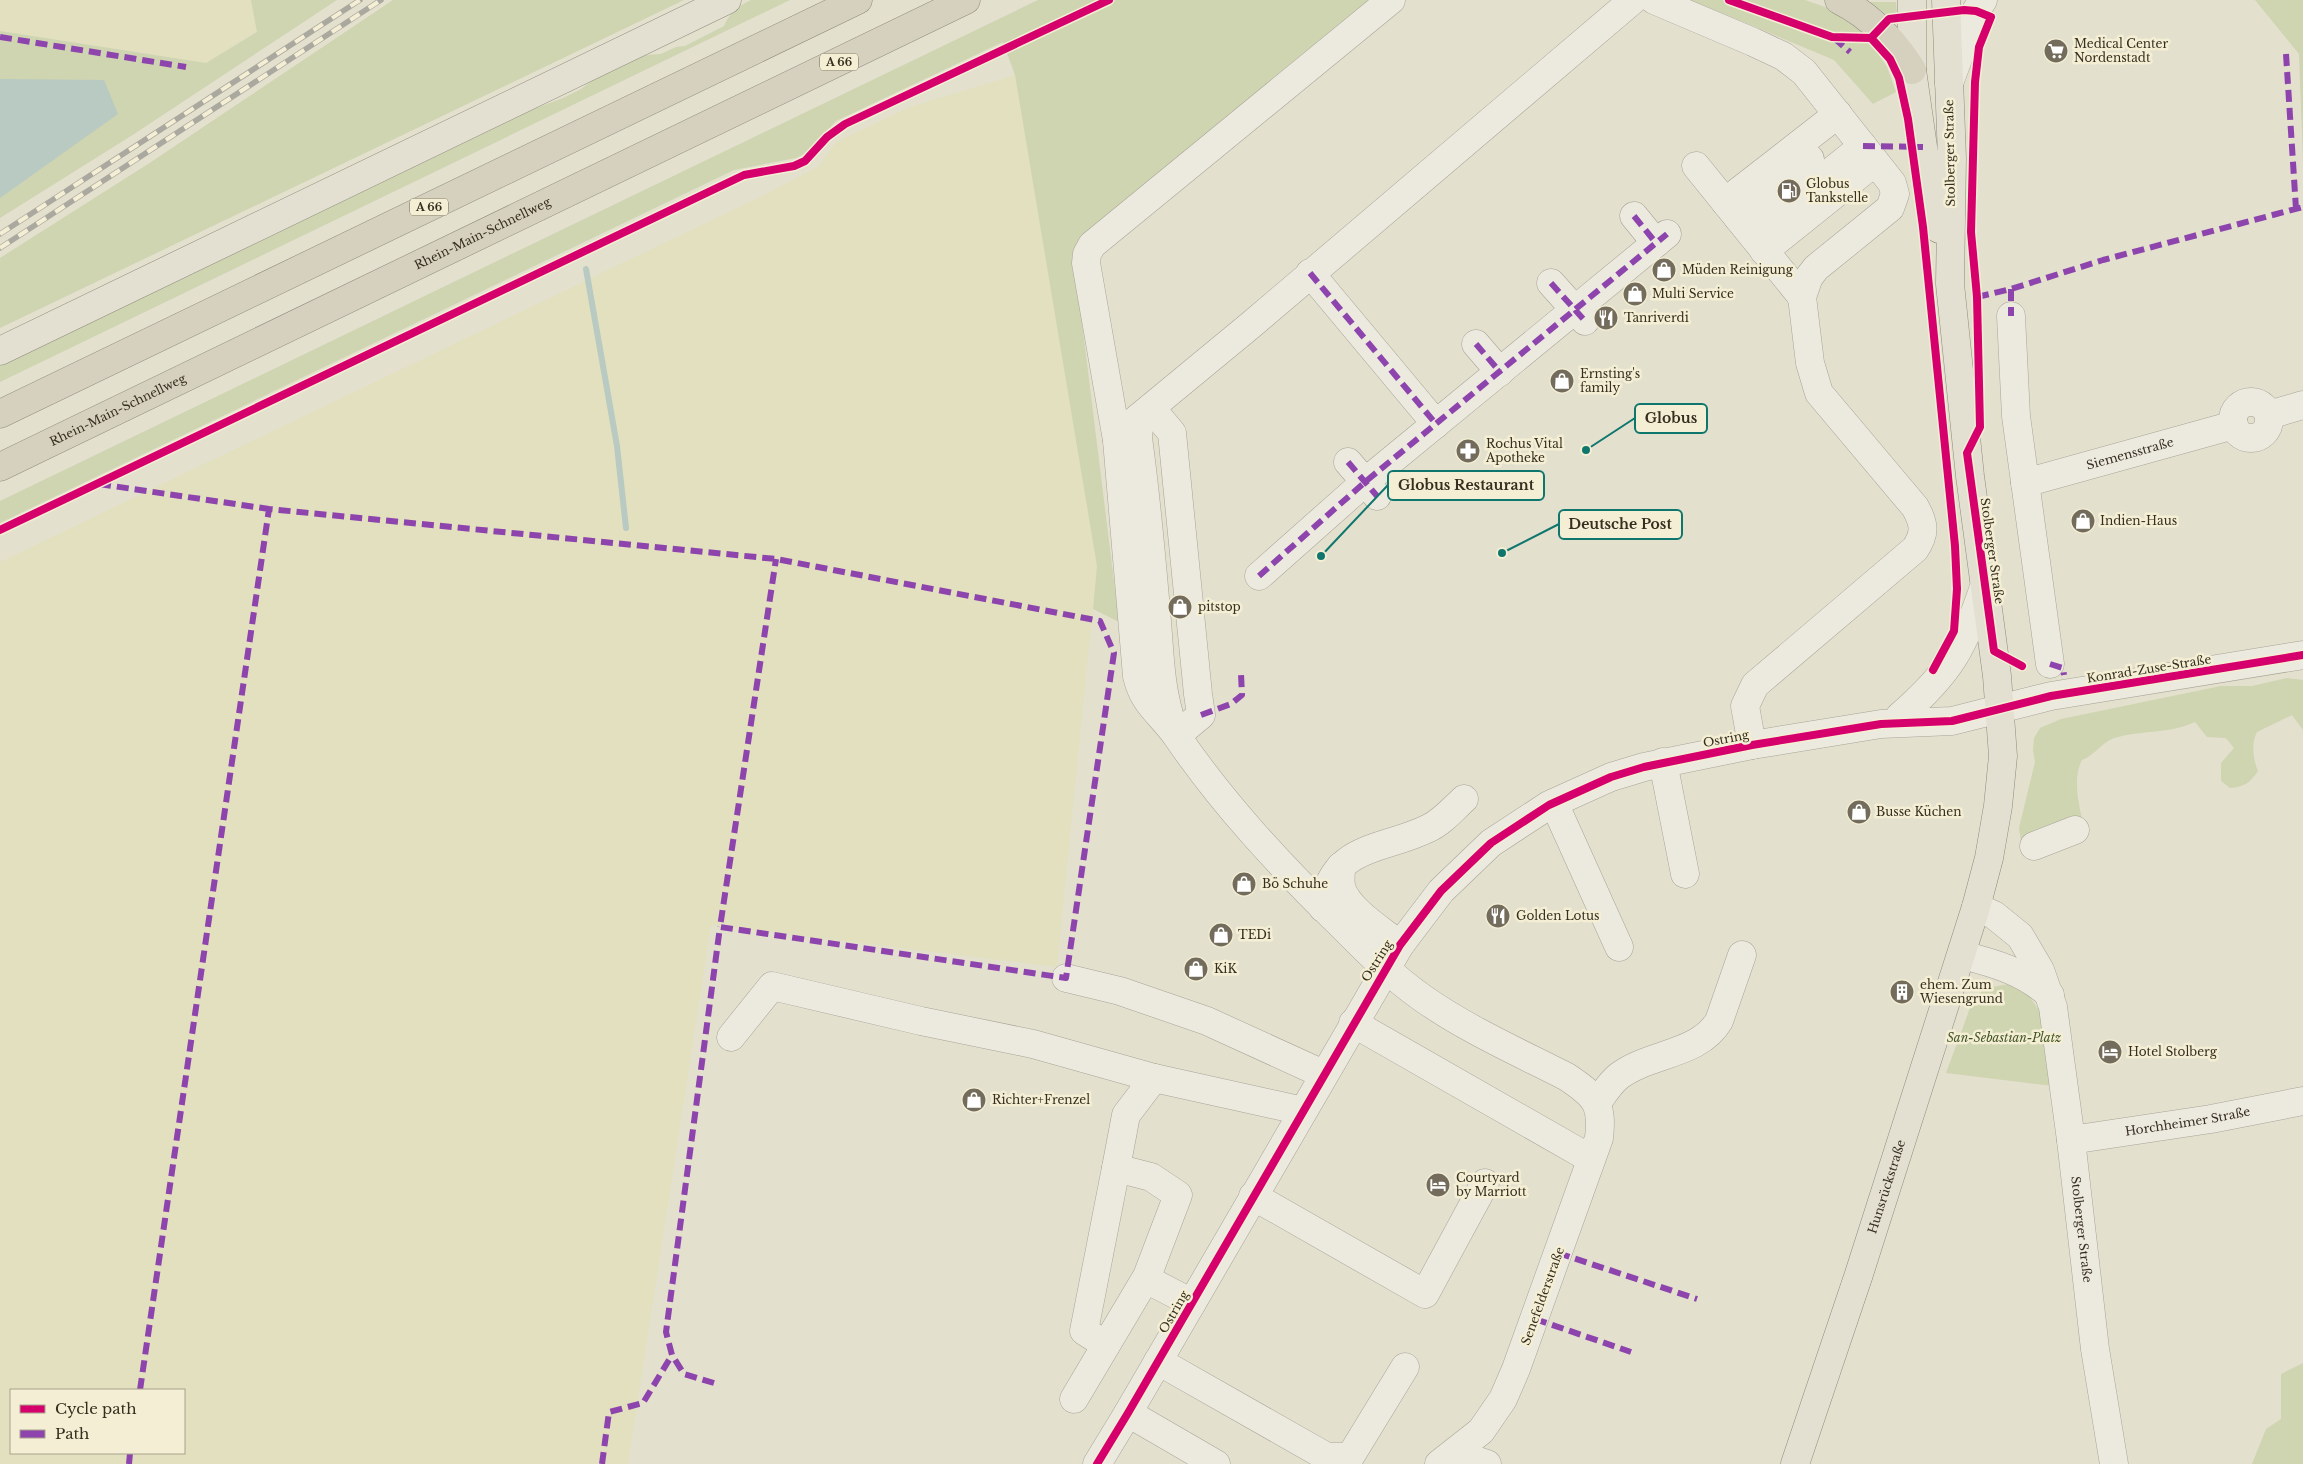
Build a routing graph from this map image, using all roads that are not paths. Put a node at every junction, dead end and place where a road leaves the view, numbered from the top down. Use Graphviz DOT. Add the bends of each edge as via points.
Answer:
graph roads {
  1 [pos="727,0"];
  2 [pos="858,0"];
  3 [pos="966,0"];
  4 [pos="1391,0"];
  5 [pos="1633,0"];
  6 [pos="1654,0"];
  7 [pos="1839,0"];
  8 [pos="1912,0"];
  9 [pos="1946,0"];
  10 [pos="1983,0"];
  11 [pos="1912,70"];
  12 [pos="1949,83"];
  13 [pos="1856,138"];
  14 [pos="1696,166"];
  15 [pos="1771,205"];
  16 [pos="1634,216"];
  17 [pos="1744,227"];
  18 [pos="1310,273"];
  19 [pos="1551,283"];
  20 [pos="1950,284"];
  21 [pos="1802,297"];
  22 [pos="1580,316"];
  23 [pos="2011,316"];
  24 [pos="1476,344"];
  25 [pos="0,351"];
  26 [pos="1500,372"];
  27 [pos="2303,405"];
  28 [pos="1146,412"];
  29 [pos="0,414"];
  30 [pos="1436,424"];
  31 [pos="1117,440"];
  32 [pos="0,467"];
  33 [pos="2026,483"];
  34 [pos="1259,576"];
  35 [pos="1985,584"];
  36 [pos="2303,656"];
  37 [pos="2050,664"];
  38 [pos="2000,708"];
  39 [pos="1891,720"];
  40 [pos="1177,735"];
  41 [pos="1752,745"];
  42 [pos="1663,762"];
  43 [pos="1464,799"];
  44 [pos="1554,802"];
  45 [pos="2075,830"];
  46 [pos="2034,846"];
  47 [pos="1341,866"];
  48 [pos="1685,874"];
  49 [pos="1976,907"];
  50 [pos="1323,908"];
  51 [pos="1400,945"];
  52 [pos="1619,947"];
  53 [pos="1742,955"];
  54 [pos="1962,955"];
  55 [pos="1385,969"];
  56 [pos="1066,978"];
  57 [pos="2050,995"];
  58 [pos="1353,1023"];
  59 [pos="730,1037"];
  60 [pos="1323,1074"];
  61 [pos="1154,1078"];
  62 [pos="2303,1100"];
  63 [pos="1597,1103"];
  64 [pos="1302,1111"];
  65 [pos="2071,1140"];
  66 [pos="1591,1159"];
  67 [pos="1116,1168"];
  68 [pos="1485,1183"];
  69 [pos="1253,1196"];
  70 [pos="1146,1278"];
  71 [pos="1192,1303"];
  72 [pos="1106,1345"];
  73 [pos="1158,1361"];
  74 [pos="1405,1367"];
  75 [pos="1074,1398"];
  76 [pos="1128,1414"];
  77 [pos="1446,1459"];
  78 [pos="1097,1464"];
  79 [pos="1216,1464"];
  80 [pos="1487,1464"];
  81 [pos="1795,1464"];
  82 [pos="2114,1464"];
  1 -- 25 [label="main road"];
  2 -- 29 [label="highway, A 66"];
  3 -- 32 [label="highway, Rhein-Main-Schnellweg / A 66"];
  4 -- 31 [label="street" via="1092,245 1086,263"];
  5 -- 18 [label="street"];
  6 -- 13 [label="street" via="1783,56 1804,72"];
  7 -- 11 [label="highway" via="1880,28"];
  8 -- 11 [label="main road"];
  9 -- 12 [label="main road, Stolberger Straße"];
  10 -- 12 [label="street, Stolberger Straße"];
  11 -- 20 [label="main road" via="1923,147"];
  12 -- 20 [label="main road, Stolberger Straße" via="1952,158"];
  13 -- 15 [label="street"];
  13 -- 15 [label="street"];
  13 -- 21 [label="street" via="1892,183 1895,194 1890,208 1816,268"];
  14 -- 17 [label="street"];
  15 -- 17 [label="street"];
  15 -- 17 [label="street"];
  16 -- 22 [label="street" via="1662,238"];
  17 -- 21 [label="street"];
  18 -- 28 [label="street"];
  18 -- 30 [label="street"];
  19 -- 22 [label="street"];
  20 -- 35 [label="main road, Stolberger Straße"];
  21 -- 41 [label="street" via="1810,363 1819,393 1914,507 1924,527 1922,540 1915,549 1755,685 1745,706"];
  22 -- 26 [label="street"];
  23 -- 33 [label="street" via="2016,416"];
  24 -- 26 [label="street"];
  26 -- 30 [label="street"];
  27 -- 33 [label="street, Siemensstraße" via="2269,415 2268,426 2256,438 2240,434 2234,425"];
  28 -- 31 [label="street"];
  28 -- 40 [label="street" via="1138,438 1164,702"];
  28 -- 40 [label="street" via="1172,433 1201,715"];
  30 -- 34 [label="street" via="1363,480"];
  31 -- 40 [label="street" via="1137,676 1146,701"];
  33 -- 37 [label="street"];
  35 -- 38 [label="main road, Stolberger Straße"];
  35 -- 39 [label="street" via="1971,628 1951,663 1929,691"];
  36 -- 38 [label="street, Konrad-Zuse-Straße" via="2051,696"];
  38 -- 39 [label="street, Ostring" via="1966,704"];
  38 -- 49 [label="main road, Stolberger Straße" via="2003,756 1998,806"];
  39 -- 41 [label="street, Ostring"];
  40 -- 50 [label="street" via="1234,813"];
  41 -- 42 [label="street, Ostring"];
  42 -- 44 [label="street, Ostring" via="1611,777"];
  42 -- 48 [label="street"];
  43 -- 47 [label="street" via="1430,828 1359,852"];
  44 -- 51 [label="street, Ostring" via="1519,823 1466,866 1441,890"];
  44 -- 52 [label="street"];
  45 -- 46 [label="street"];
  47 -- 50 [label="street" via="1330,882"];
  47 -- 51 [label="street" via="1344,896"];
  49 -- 54 [label="main road, Hunsrückstraße"];
  49 -- 57 [label="street, Stolberger Straße" via="1994,915 2020,936 2032,952"];
  50 -- 55 [label="street"];
  51 -- 55 [label="street, Ostring"];
  53 -- 63 [label="street" via="1714,1030 1698,1042 1630,1070 1610,1084"];
  54 -- 57 [label="street" via="1999,964 2039,985"];
  54 -- 81 [label="main road, Hunsrückstraße"];
  55 -- 58 [label="street, Ostring"];
  55 -- 63 [label="street" via="1460,1021 1567,1077"];
  56 -- 60 [label="street" via="1120,991 1207,1021"];
  57 -- 65 [label="street, Stolberger Straße"];
  58 -- 60 [label="street, Ostring"];
  58 -- 66 [label="street"];
  59 -- 61 [label="street" via="772,986 1033,1044"];
  60 -- 64 [label="street, Ostring"];
  61 -- 64 [label="street"];
  61 -- 67 [label="street" via="1126,1115"];
  62 -- 65 [label="street, Horchheimer Straße" via="2211,1119"];
  63 -- 66 [label="street, Senefelderstraße" via="1599,1138"];
  64 -- 69 [label="street, Ostring"];
  65 -- 82 [label="street, Stolberger Straße" via="2095,1349"];
  66 -- 77 [label="street, Senefelderstraße" via="1516,1370 1503,1398 1481,1431"];
  67 -- 70 [label="street" via="1151,1177 1178,1194"];
  67 -- 72 [label="street" via="1084,1331"];
  68 -- 69 [label="street" via="1426,1294"];
  69 -- 71 [label="street, Ostring"];
  70 -- 71 [label="street"];
  70 -- 72 [label="street"];
  71 -- 73 [label="street, Ostring"];
  72 -- 75 [label="street"];
  73 -- 74 [label="street" via="1327,1457 1350,1457"];
  73 -- 76 [label="street, Ostring"];
  76 -- 78 [label="street, Ostring"];
  76 -- 79 [label="street"];
  77 -- 80 [label="street"];
}
